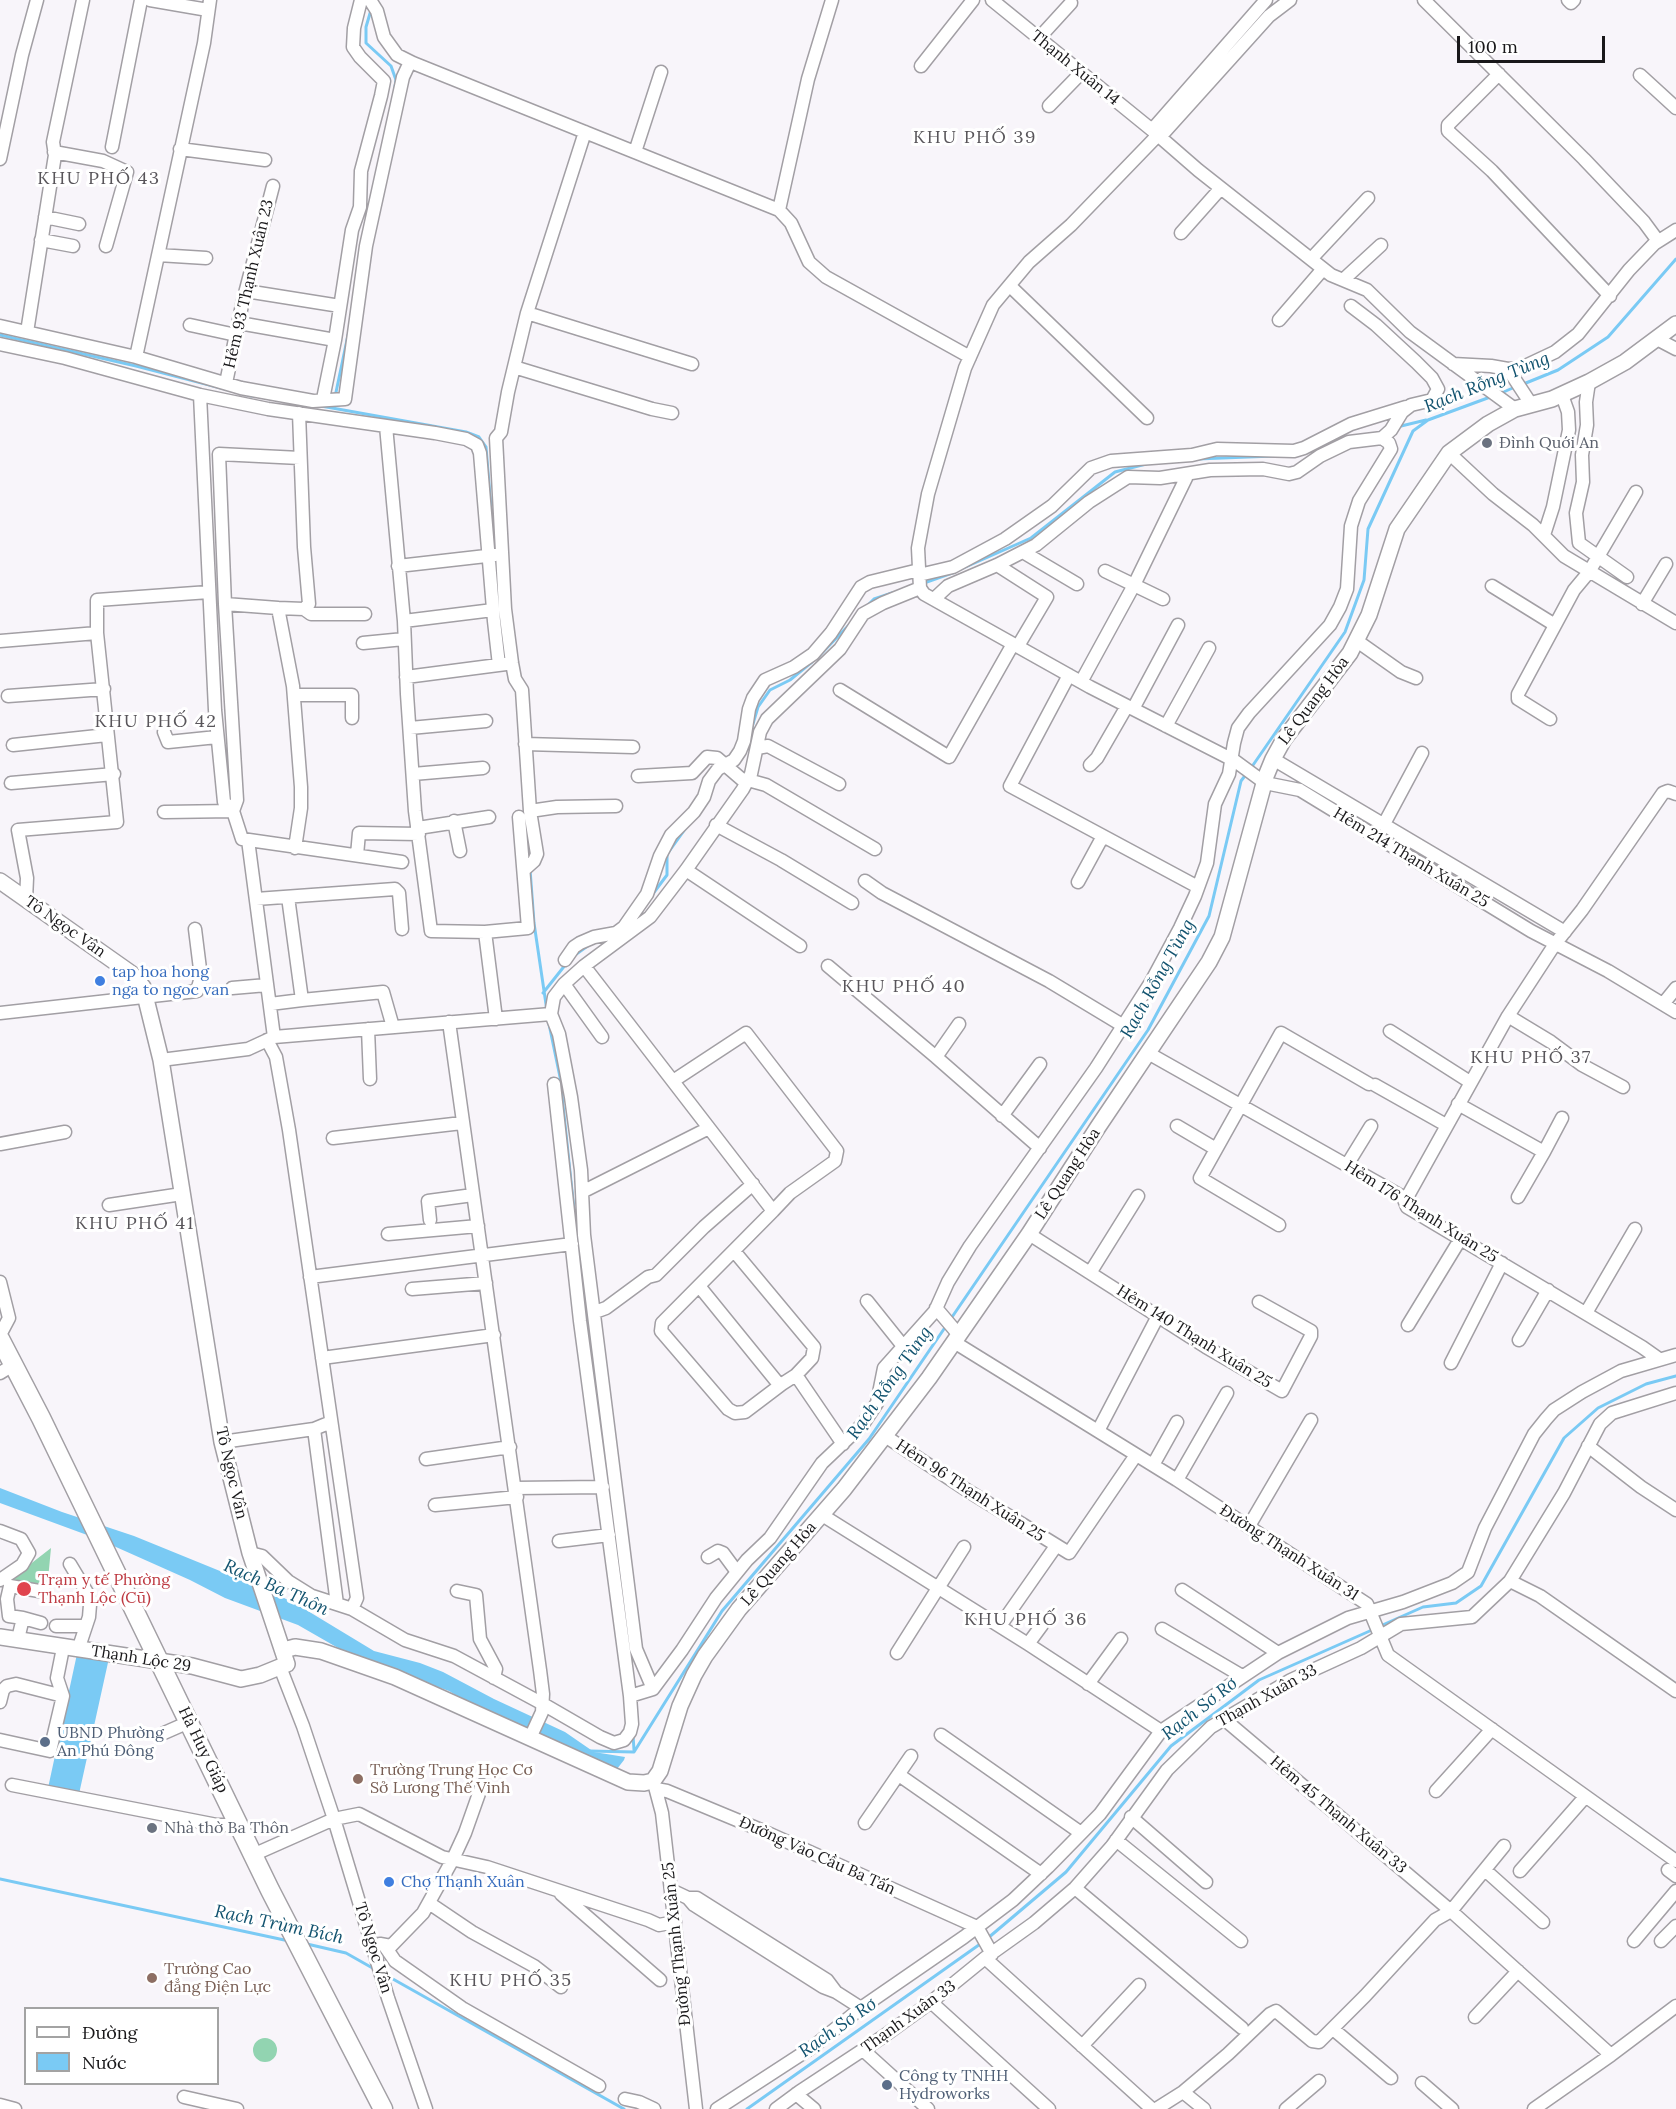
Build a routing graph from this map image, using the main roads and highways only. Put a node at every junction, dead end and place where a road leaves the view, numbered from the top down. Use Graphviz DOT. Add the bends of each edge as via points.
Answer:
graph roads {
  1 [pos="0,1337"];
  2 [pos="7,1369"];
  3 [pos="383,2109"];
  1 -- 2 [label="main road"];
  2 -- 3 [label="main road, Hà Huy Giáp" via="72,1485 270,1890"];
}
